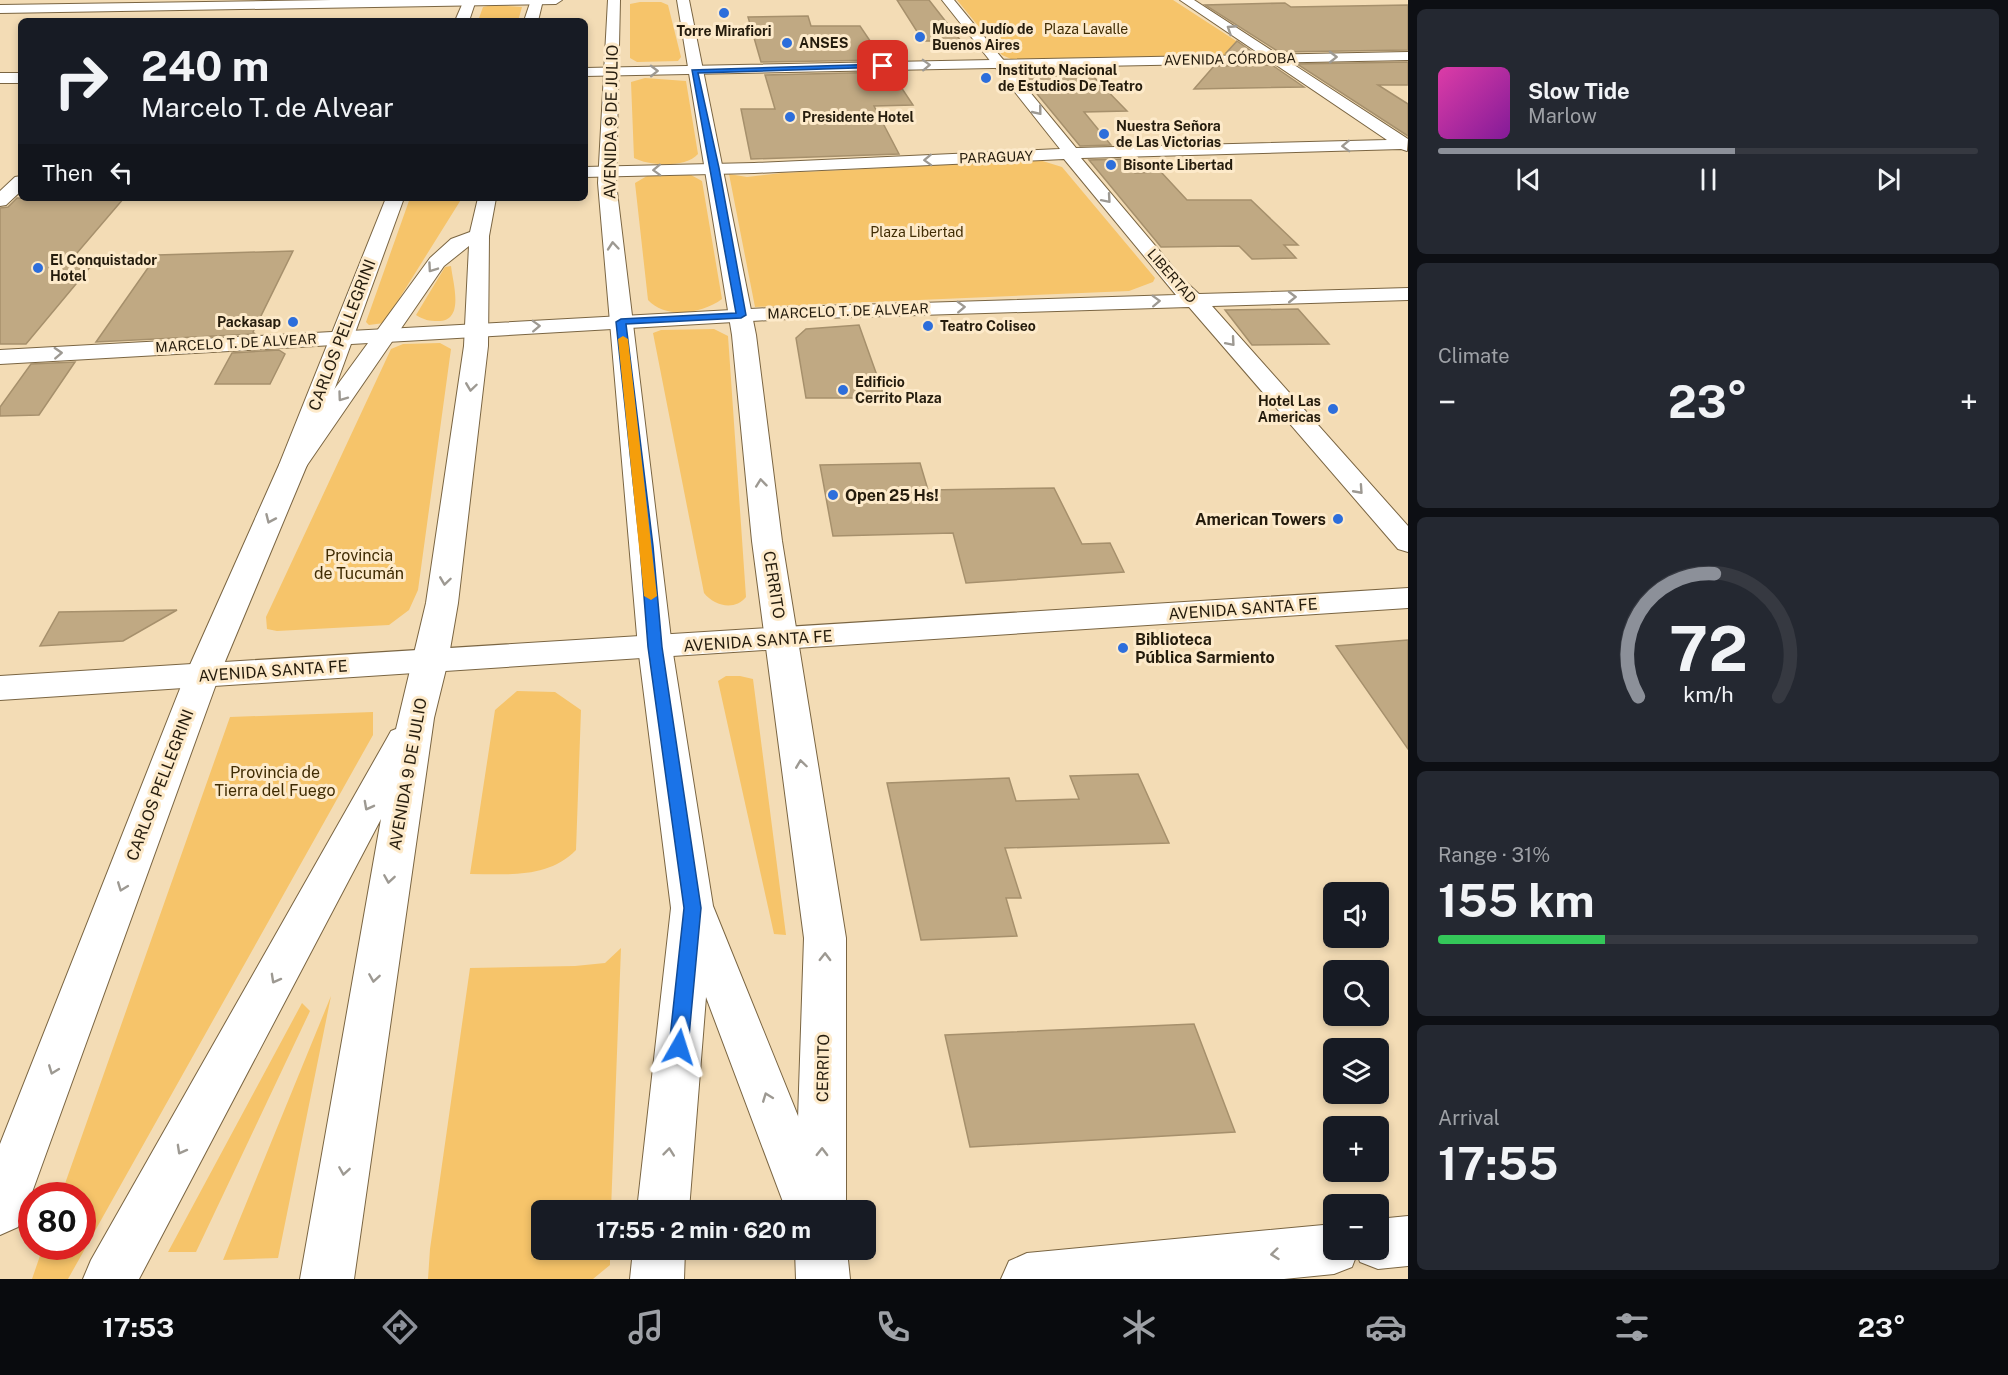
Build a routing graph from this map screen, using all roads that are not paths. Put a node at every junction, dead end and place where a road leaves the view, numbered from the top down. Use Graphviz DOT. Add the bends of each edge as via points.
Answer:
graph roads {
  1 [pos="537,0"];
  2 [pos="556,0"];
  3 [pos="614,0"];
  4 [pos="683,0"];
  5 [pos="948,0"];
  6 [pos="1186,0"];
  7 [pos="469,1"];
  8 [pos="204,3"];
  9 [pos="0,9"];
  10 [pos="189,18"];
  11 [pos="463,18"];
  12 [pos="532,18"];
  13 [pos="1408,56"];
  14 [pos="1275,58"];
  15 [pos="1000,63"];
  16 [pos="695,71"];
  17 [pos="588,72"];
  18 [pos="612,72"];
  19 [pos="0,78"];
  20 [pos="18,78"];
  21 [pos="1407,145"];
  22 [pos="1071,154"];
  23 [pos="715,168"];
  24 [pos="607,171"];
  25 [pos="588,172"];
  26 [pos="394,201"];
  27 [pos="486,201"];
  28 [pos="479,236"];
  29 [pos="1408,294"];
  30 [pos="1191,300"];
  31 [pos="741,315"];
  32 [pos="621,322"];
  33 [pos="478,329"];
  34 [pos="388,334"];
  35 [pos="342,336"];
  36 [pos="0,357"];
  37 [pos="293,465"];
  38 [pos="1408,543"];
  39 [pos="1408,598"];
  40 [pos="783,639"];
  41 [pos="655,647"];
  42 [pos="431,661"];
  43 [pos="202,676"];
  44 [pos="0,688"];
  45 [pos="416,718"];
  46 [pos="692,908"];
  47 [pos="664,1200"];
  48 [pos="807,1200"];
  49 [pos="821,1200"];
  50 [pos="0,1209"];
  51 [pos="1408,1241"];
  52 [pos="1389,1243"];
  53 [pos="1323,1250"];
  54 [pos="658,1260"];
  55 [pos="822,1260"];
  56 [pos="110,1279"];
  57 [pos="327,1279"];
  58 [pos="657,1279"];
  59 [pos="823,1279"];
  60 [pos="1027,1279"];
  1 -- 2 [label="street"];
  1 -- 7 [label="street"];
  1 -- 12 [label="main road"];
  3 -- 18 [label="main road, AVENIDA 9 DE JULIO"];
  4 -- 16 [label="main road, CERRITO"];
  5 -- 15 [label="street, LIBERTAD"];
  14 -- 6 [label="street, one-way"];
  7 -- 8 [label="street"];
  7 -- 11 [label="main road"];
  8 -- 9 [label="street"];
  8 -- 10 [label="street"];
  14 -- 13 [label="main road, AVENIDA CÓRDOBA, one-way"];
  14 -- 15 [label="main road, AVENIDA CÓRDOBA"];
  14 -- 21 [label="street"];
  16 -- 15 [label="main road, AVENIDA CÓRDOBA, one-way"];
  15 -- 22 [label="street, LIBERTAD, one-way"];
  18 -- 16 [label="main road, AVENIDA CÓRDOBA, one-way"];
  16 -- 23 [label="main road, CERRITO"];
  17 -- 18 [label="main road, AVENIDA CÓRDOBA"];
  18 -- 24 [label="main road, AVENIDA 9 DE JULIO"];
  19 -- 20 [label="main road"];
  21 -- 22 [label="street, PARAGUAY, one-way"];
  22 -- 23 [label="street, PARAGUAY, one-way"];
  22 -- 30 [label="street, LIBERTAD, one-way"];
  23 -- 24 [label="street, PARAGUAY, one-way"];
  23 -- 31 [label="main road, CERRITO"];
  24 -- 25 [label="street, PARAGUAY"];
  32 -- 24 [label="main road, AVENIDA 9 DE JULIO, one-way"];
  26 -- 35 [label="main road, CARLOS PELLEGRINI"];
  27 -- 28 [label="main road, AVENIDA 9 DE JULIO"];
  28 -- 33 [label="main road, AVENIDA 9 DE JULIO"];
  28 -- 34 [label="main road, one-way" via="458,243 442,256"];
  30 -- 29 [label="street, MARCELO T. DE ALVEAR, one-way"];
  31 -- 30 [label="street, MARCELO T. DE ALVEAR, one-way"];
  30 -- 38 [label="street, LIBERTAD, one-way" via="1205,311"];
  31 -- 32 [label="street, MARCELO T. DE ALVEAR"];
  40 -- 31 [label="main road, CERRITO, one-way" via="767,541"];
  33 -- 32 [label="street, MARCELO T. DE ALVEAR, one-way"];
  32 -- 41 [label="main road, AVENIDA 9 DE JULIO"];
  33 -- 34 [label="street, MARCELO T. DE ALVEAR"];
  33 -- 42 [label="main road, AVENIDA 9 DE JULIO, one-way"];
  34 -- 35 [label="street, MARCELO T. DE ALVEAR"];
  34 -- 37 [label="main road, one-way"];
  36 -- 35 [label="street, MARCELO T. DE ALVEAR, one-way"];
  35 -- 37 [label="main road, CARLOS PELLEGRINI"];
  37 -- 43 [label="main road, CARLOS PELLEGRINI, one-way"];
  39 -- 40 [label="main road, AVENIDA SANTA FE"];
  40 -- 41 [label="main road, AVENIDA SANTA FE"];
  49 -- 40 [label="main road, CERRITO, one-way" via="825,938"];
  41 -- 42 [label="main road, AVENIDA SANTA FE"];
  41 -- 46 [label="main road, AVENIDA 9 DE JULIO"];
  42 -- 43 [label="main road, AVENIDA SANTA FE"];
  42 -- 45 [label="main road, AVENIDA 9 DE JULIO"];
  43 -- 44 [label="main road, AVENIDA SANTA FE"];
  43 -- 50 [label="main road, CARLOS PELLEGRINI, one-way"];
  45 -- 56 [label="main road, one-way"];
  45 -- 57 [label="main road, AVENIDA 9 DE JULIO, one-way"];
  47 -- 46 [label="main road, AVENIDA 9 DE JULIO, one-way"];
  48 -- 46 [label="main road, one-way"];
  51 -- 52 [label="street"];
  53 -- 60 [label="street, one-way"];
  54 -- 58 [label="main road"];
  55 -- 59 [label="main road"];
}
